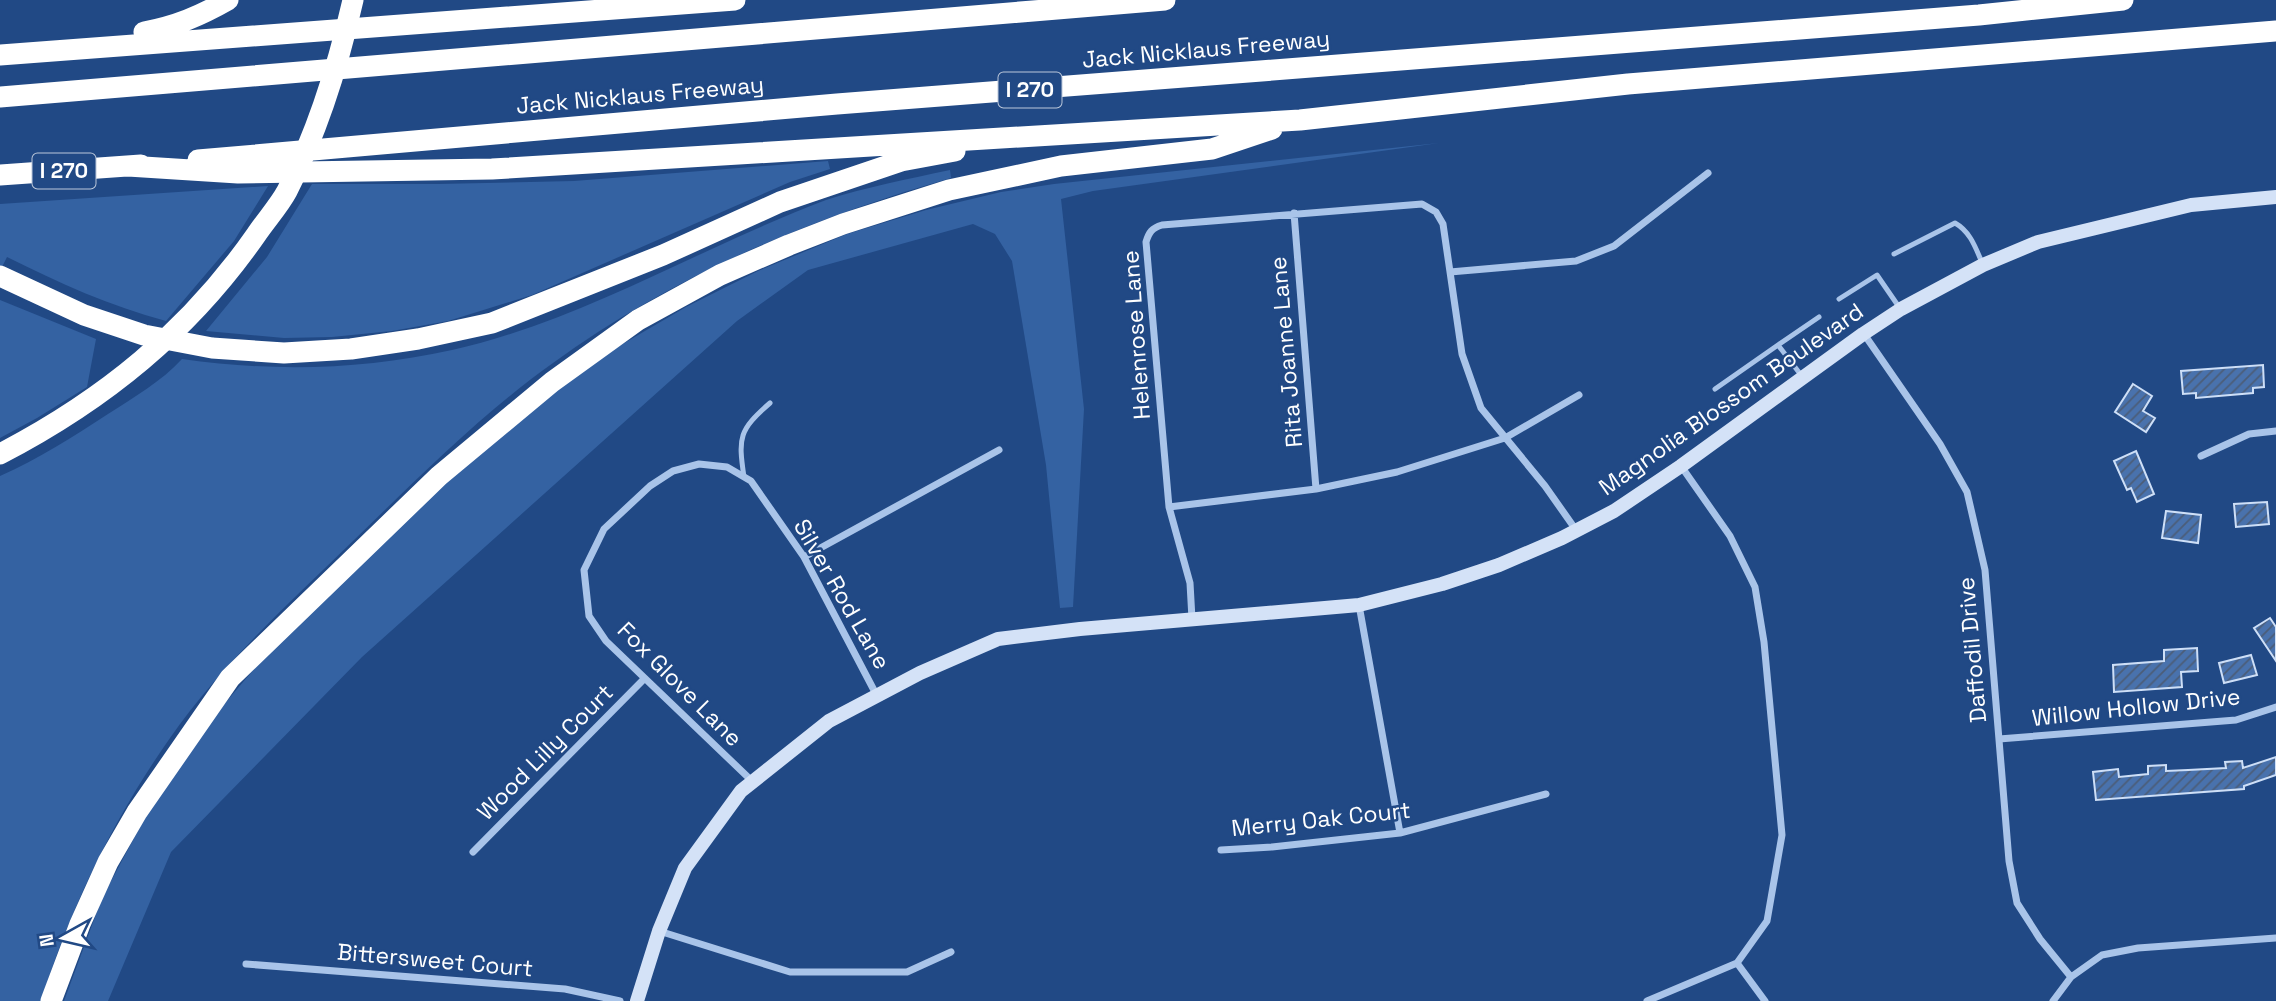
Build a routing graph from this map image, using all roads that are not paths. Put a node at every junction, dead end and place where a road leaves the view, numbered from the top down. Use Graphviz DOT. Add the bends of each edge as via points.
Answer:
graph roads {
  1 [pos="228,0"];
  2 [pos="354,0"];
  3 [pos="735,0"];
  4 [pos="1165,0"];
  5 [pos="2123,0"];
  6 [pos="2276,31"];
  7 [pos="35,51"];
  8 [pos="0,55"];
  9 [pos="0,97"];
  10 [pos="1300,120"];
  11 [pos="1043,134"];
  12 [pos="128,166"];
  13 [pos="1708,173"];
  14 [pos="0,175"];
  15 [pos="2276,197"];
  16 [pos="1294,213"];
  17 [pos="1894,254"];
  18 [pos="1983,265"];
  19 [pos="1450,272"];
  20 [pos="0,276"];
  21 [pos="1839,299"];
  22 [pos="1901,309"];
  23 [pos="1819,317"];
  24 [pos="1863,334"];
  25 [pos="1778,345"];
  26 [pos="1803,378"];
  27 [pos="1716,389"];
  28 [pos="1578,395"];
  29 [pos="770,403"];
  30 [pos="2276,431"];
  31 [pos="1505,438"];
  32 [pos="999,450"];
  33 [pos="0,454"];
  34 [pos="2201,456"];
  35 [pos="1681,466"];
  36 [pos="744,477"];
  37 [pos="1316,489"];
  38 [pos="1169,507"];
  39 [pos="604,529"];
  40 [pos="1576,530"];
  41 [pos="804,557"];
  42 [pos="1359,605"];
  43 [pos="1192,619"];
  44 [pos="644,679"];
  45 [pos="877,696"];
  46 [pos="2276,707"];
  47 [pos="1999,738"];
  48 [pos="753,782"];
  49 [pos="1546,794"];
  50 [pos="1400,833"];
  51 [pos="1221,850"];
  52 [pos="473,852"];
  53 [pos="659,931"];
  54 [pos="2276,938"];
  55 [pos="951,952"];
  56 [pos="1737,963"];
  57 [pos="246,964"];
  58 [pos="2071,977"];
  59 [pos="51,1001"];
  60 [pos="620,1001"];
  61 [pos="638,1001"];
  62 [pos="1647,1001"];
  63 [pos="1765,1001"];
  64 [pos="2053,1001"];
  1 -- 7 [label="highway" via="172,26"];
  2 -- 33 [label="highway, bridge" via="325,104 286,192 242,255 204,302 126,375 41,433"];
  3 -- 7 [label="highway"];
  4 -- 9 [label="highway"];
  5 -- 12 [label="highway, Jack Nicklaus Freeway / I 270"];
  6 -- 10 [label="highway" via="1628,84"];
  7 -- 8 [label="highway"];
  10 -- 11 [label="highway"];
  10 -- 59 [label="highway" via="1212,149 1061,166 949,190 789,245 720,275 638,320 552,382 439,476 230,678 108,862"];
  11 -- 12 [label="highway" via="492,169 238,173"];
  11 -- 20 [label="highway" via="901,161 780,202 492,324 351,349 284,354 212,348 144,335 84,315"];
  12 -- 14 [label="highway, Jack Nicklaus Freeway / I 270"];
  13 -- 19 [label="street" via="1614,246 1576,261"];
  15 -- 18 [label="street, Magnolia Blossom Boulevard" via="2191,205 2038,242"];
  16 -- 19 [label="street, Helenrose Lane" via="1422,204 1436,212 1443,224"];
  16 -- 37 [label="street, Rita Joanne Lane"];
  16 -- 38 [label="street, Helenrose Lane" via="1162,225 1149,234 1146,242"];
  17 -- 18 [label="lane" via="1955,223 1972,239"];
  18 -- 22 [label="street, Magnolia Blossom Boulevard"];
  19 -- 31 [label="street, Helenrose Lane" via="1462,354 1481,408"];
  21 -- 22 [label="lane" via="1877,275"];
  22 -- 24 [label="street, Magnolia Blossom Boulevard"];
  23 -- 25 [label="lane"];
  24 -- 26 [label="street, Magnolia Blossom Boulevard"];
  24 -- 47 [label="street, Daffodil Drive" via="1940,444 1967,492 1985,570"];
  25 -- 26 [label="lane"];
  25 -- 27 [label="lane"];
  26 -- 35 [label="street, Magnolia Blossom Boulevard"];
  28 -- 31 [label="street"];
  29 -- 36 [label="lane" via="755,416 739,444"];
  30 -- 34 [label="street" via="2249,434"];
  31 -- 37 [label="street" via="1397,472"];
  31 -- 40 [label="street, Helenrose Lane"];
  32 -- 41 [label="street"];
  35 -- 40 [label="street, Magnolia Blossom Boulevard" via="1614,511"];
  35 -- 56 [label="street" via="1730,536 1755,587 1764,642 1782,835 1767,921"];
  36 -- 39 [label="street, Silver Rod Lane" via="727,467 699,464 673,471"];
  36 -- 41 [label="street, Silver Rod Lane"];
  37 -- 38 [label="street"];
  38 -- 43 [label="street, Helenrose Lane" via="1190,583"];
  39 -- 44 [label="street, Fox Glove Lane" via="584,570 589,616 606,641"];
  40 -- 42 [label="street, Magnolia Blossom Boulevard" via="1499,565"];
  41 -- 45 [label="street, Silver Rod Lane"];
  42 -- 43 [label="street, Magnolia Blossom Boulevard"];
  42 -- 50 [label="street"];
  43 -- 45 [label="street, Magnolia Blossom Boulevard" via="998,639"];
  44 -- 48 [label="street, Fox Glove Lane"];
  44 -- 52 [label="street, Wood Lilly Court"];
  45 -- 48 [label="street, Magnolia Blossom Boulevard" via="829,721"];
  46 -- 47 [label="street, Willow Hollow Drive" via="2236,720"];
  47 -- 58 [label="street, Daffodil Drive" via="2008,861 2017,903"];
  48 -- 53 [label="street, Magnolia Blossom Boulevard" via="741,791 685,868"];
  49 -- 50 [label="street, Merry Oak Court"];
  50 -- 51 [label="street, Merry Oak Court"];
  53 -- 55 [label="street" via="790,972 907,972"];
  53 -- 61 [label="street, Magnolia Blossom Boulevard"];
  54 -- 58 [label="street" via="2138,948 2102,955"];
  56 -- 62 [label="street"];
  56 -- 63 [label="street"];
  57 -- 60 [label="street, Bittersweet Court" via="565,989"];
  58 -- 64 [label="street"];
}
